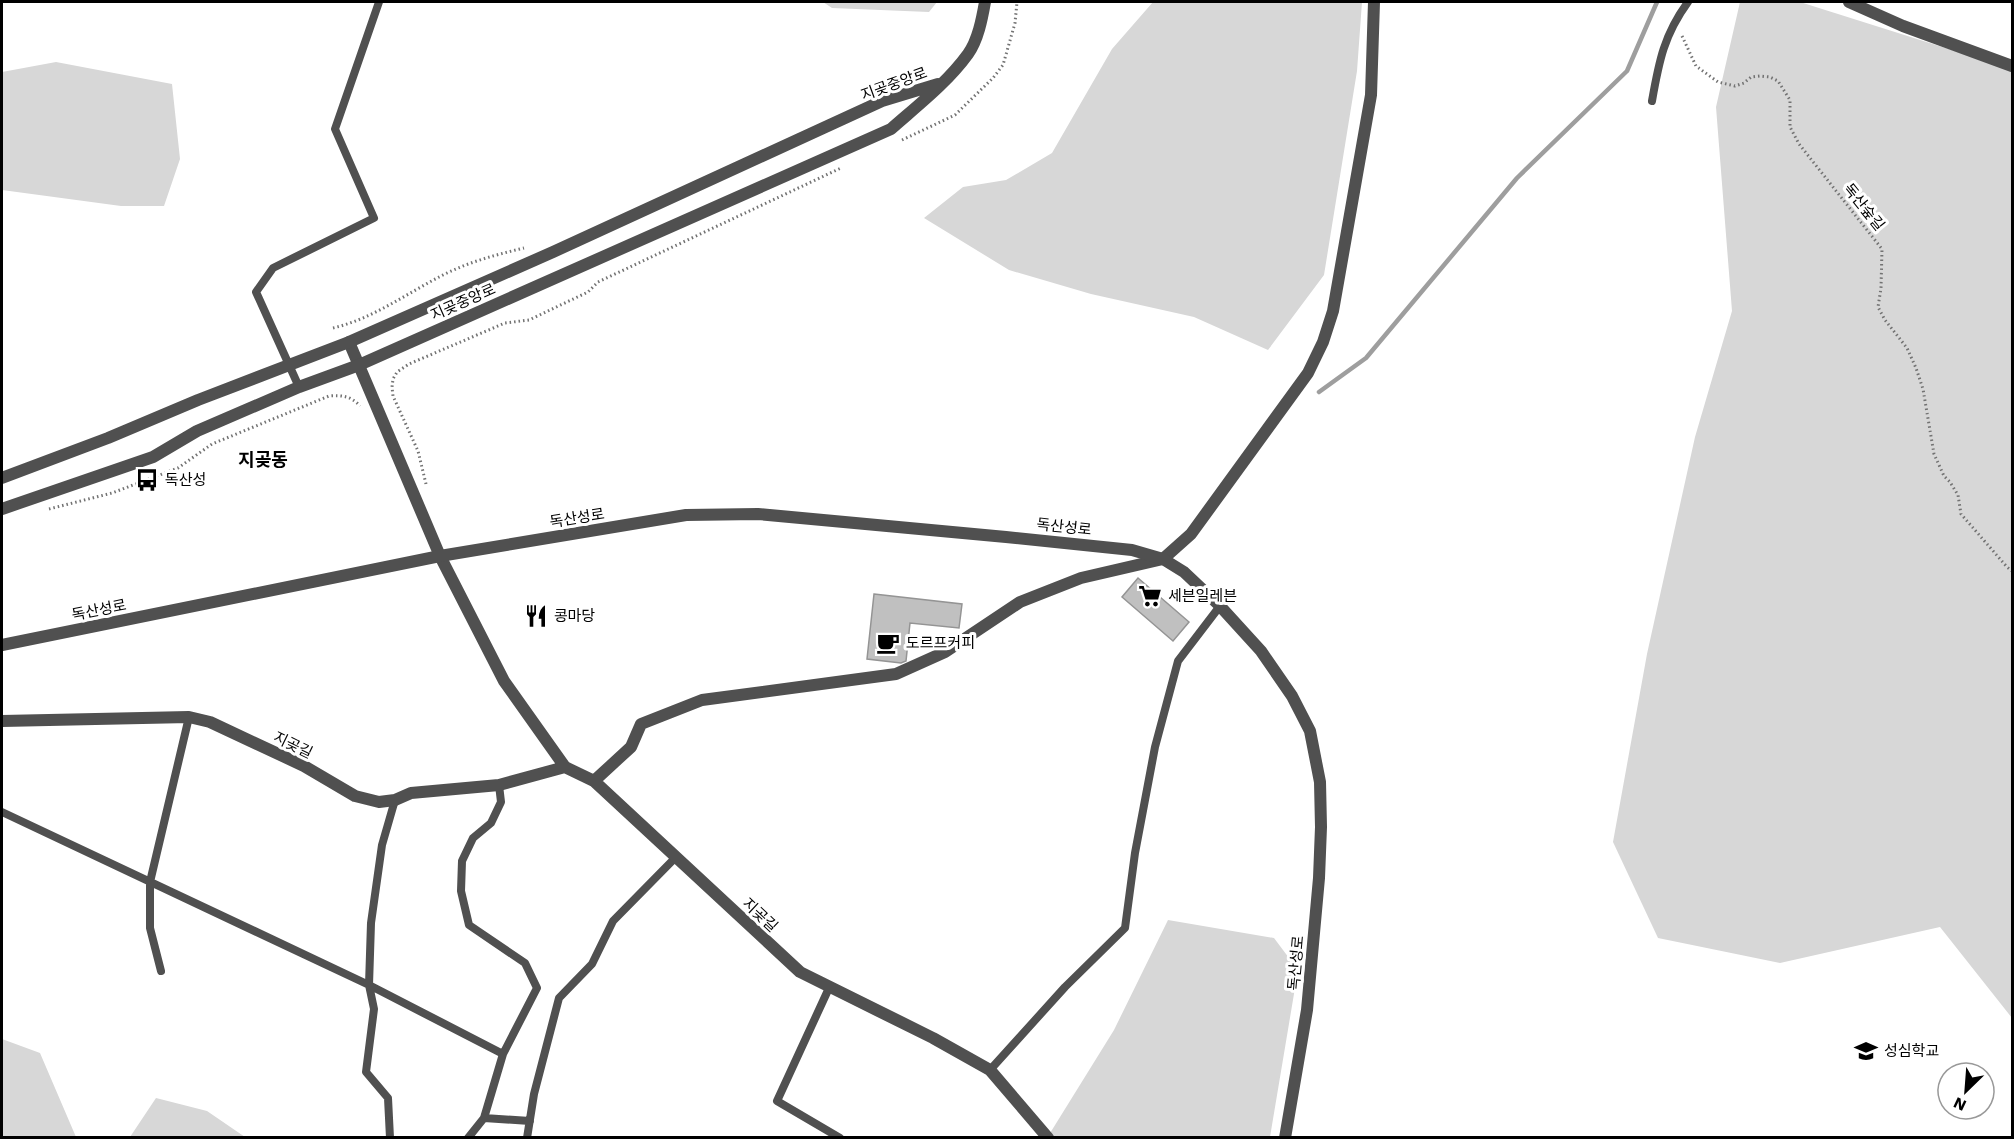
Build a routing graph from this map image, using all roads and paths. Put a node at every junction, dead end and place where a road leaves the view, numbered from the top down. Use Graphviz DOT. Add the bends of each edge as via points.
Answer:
graph roads {
  1 [pos="379,2"];
  2 [pos="984,2"];
  3 [pos="1374,2"];
  4 [pos="1688,2"];
  5 [pos="1849,2"];
  6 [pos="1673,23"];
  7 [pos="2013,66"];
  8 [pos="942,82"];
  9 [pos="1652,101"];
  10 [pos="533,246"];
  11 [pos="333,328"];
  12 [pos="349,342"];
  13 [pos="289,364"];
  14 [pos="409,364"];
  15 [pos="359,365"];
  16 [pos="299,387"];
  17 [pos="364,412"];
  18 [pos="2,478"];
  19 [pos="427,490"];
  20 [pos="2,509"];
  21 [pos="49,509"];
  22 [pos="440,556"];
  23 [pos="1163,559"];
  24 [pos="2013,571"];
  25 [pos="1220,606"];
  26 [pos="2,645"];
  27 [pos="189,717"];
  28 [pos="2,721"];
  29 [pos="565,767"];
  30 [pos="594,782"];
  31 [pos="499,785"];
  32 [pos="395,800"];
  33 [pos="2,812"];
  34 [pos="676,857"];
  35 [pos="150,882"];
  36 [pos="160,971"];
  37 [pos="369,985"];
  38 [pos="829,988"];
  39 [pos="503,1054"];
  40 [pos="990,1070"];
  41 [pos="484,1118"];
  42 [pos="530,1121"];
  43 [pos="390,1137"];
  44 [pos="468,1137"];
  45 [pos="527,1137"];
  46 [pos="840,1137"];
  47 [pos="1048,1137"];
  48 [pos="1286,1137"];
  1 -- 13 [label="lane" via="335,129 374,218 273,268 256,292"];
  2 -- 8 [label="street" via="969,53"];
  3 -- 23 [label="street" via="1371,95 1333,311 1323,342 1308,373 1191,534"];
  4 -- 6 [label="lane"];
  5 -- 7 [label="street" via="1902,26"];
  6 -- 9 [label="lane" via="1660,59"];
  6 -- 24 [label="path, 독산숲길" via="1696,66 1718,82 1735,86 1751,76 1770,77 1778,81 1790,100 1790,127 1799,144 1882,249 1878,307 1916,368 1934,454 1958,495 1961,514"];
  8 -- 12 [label="street, 지곶중앙로" via="882,101"];
  8 -- 15 [label="street, 지곶중앙로" via="891,129"];
  10 -- 11 [label="path" via="480,259 384,308"];
  12 -- 13 [label="street, 지곶중앙로"];
  12 -- 15 [label="street, 지곶길"];
  13 -- 16 [label="lane"];
  13 -- 18 [label="street, 지곶중앙로"];
  14 -- 19 [label="path" via="393,379 393,396 418,451"];
  15 -- 16 [label="street, 지곶중앙로"];
  15 -- 22 [label="street, 지곶길"];
  16 -- 20 [label="street, 지곶중앙로" via="197,431 153,457"];
  17 -- 21 [label="path" via="352,399 329,396 212,444 178,468 112,494"];
  22 -- 23 [label="street, 독산성로" via="686,515 758,514 1132,550"];
  22 -- 26 [label="street, 독산성로"];
  22 -- 29 [label="street, 지곶길" via="504,681"];
  23 -- 25 [label="street, 독산성로" via="1184,572"];
  23 -- 30 [label="street" via="1081,578 1020,602 945,652 896,674 702,700 641,724 631,747"];
  25 -- 40 [label="lane" via="1178,661 1155,747 1125,928"];
  25 -- 48 [label="street, 독산성로" via="1261,651 1293,696 1310,731 1320,782 1319,878 1307,1010"];
  27 -- 28 [label="street, 지곶길"];
  27 -- 32 [label="street, 지곶길" via="210,722 304,766 355,796 379,802"];
  27 -- 35 [label="lane"];
  29 -- 30 [label="street, 지곶길"];
  29 -- 31 [label="street, 지곶길"];
  30 -- 34 [label="street, 지곶길"];
  31 -- 32 [label="street, 지곶길" via="411,793"];
  31 -- 39 [label="lane" via="501,802 491,823 473,838 462,861 461,891 469,925 525,963 537,988"];
  32 -- 37 [label="lane" via="382,845 371,923"];
  33 -- 35 [label="lane"];
  34 -- 38 [label="street, 지곶길" via="800,972"];
  34 -- 42 [label="lane" via="614,921 591,964 559,998"];
  35 -- 36 [label="lane" via="150,928"];
  35 -- 37 [label="lane"];
  37 -- 39 [label="lane"];
  37 -- 43 [label="lane" via="374,1009 366,1072 388,1098"];
  38 -- 40 [label="street, 지곶길"];
  38 -- 46 [label="lane" via="777,1101"];
  39 -- 41 [label="lane"];
  40 -- 47 [label="street, 지곶길"];
  41 -- 42 [label="lane"];
  41 -- 44 [label="lane"];
  42 -- 45 [label="lane"];
}
